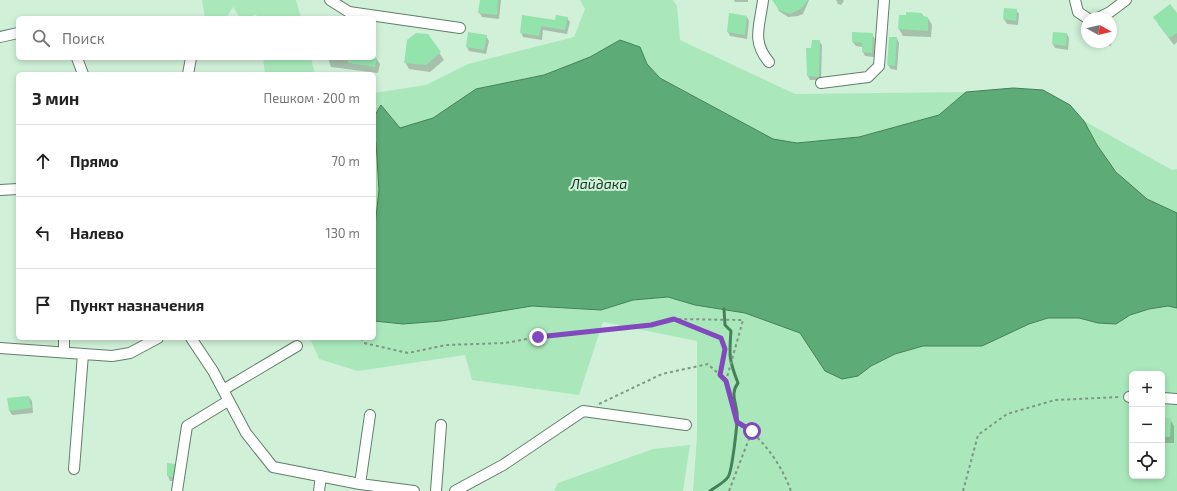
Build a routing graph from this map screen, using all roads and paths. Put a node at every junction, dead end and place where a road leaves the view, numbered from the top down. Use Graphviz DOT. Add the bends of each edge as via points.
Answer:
graph roads {
  1 [pos="330,0"];
  2 [pos="763,0"];
  3 [pos="884,0"];
  4 [pos="1075,0"];
  5 [pos="1126,0"];
  6 [pos="1110,12"];
  7 [pos="1081,14"];
  8 [pos="460,28"];
  9 [pos="16,33"];
  10 [pos="0,37"];
  11 [pos="78,60"];
  12 [pos="191,60"];
  13 [pos="770,62"];
  14 [pos="82,72"];
  15 [pos="188,72"];
  16 [pos="821,83"];
  17 [pos="16,189"];
  18 [pos="0,190"];
  19 [pos="674,319"];
  20 [pos="64,340"];
  21 [pos="154,340"];
  22 [pos="192,340"];
  23 [pos="362,340"];
  24 [pos="297,346"];
  25 [pos="0,348"];
  26 [pos="64,352"];
  27 [pos="83,354"];
  28 [pos="720,375"];
  29 [pos="726,381"];
  30 [pos="223,390"];
  31 [pos="1129,397"];
  32 [pos="1165,398"];
  33 [pos="1177,399"];
  34 [pos="228,401"];
  35 [pos="597,405"];
  36 [pos="370,416"];
  37 [pos="441,425"];
  38 [pos="686,425"];
  39 [pos="752,431"];
  40 [pos="74,469"];
  41 [pos="321,476"];
  42 [pos="360,484"];
  43 [pos="177,491"];
  44 [pos="319,491"];
  45 [pos="414,491"];
  46 [pos="436,491"];
  47 [pos="456,491"];
  48 [pos="729,491"];
  49 [pos="791,491"];
  50 [pos="963,491"];
  1 -- 8 [label="street" via="349,12"];
  2 -- 13 [label="street" via="757,42 761,52"];
  3 -- 16 [label="street" via="879,66 868,77"];
  4 -- 7 [label="street"];
  5 -- 6 [label="street"];
  9 -- 10 [label="street"];
  11 -- 14 [label="street"];
  12 -- 15 [label="street"];
  17 -- 18 [label="street"];
  19 -- 23 [label="path" via="643,326 505,343 446,345 408,353 364,343"];
  19 -- 28 [label="path" via="721,338 725,349"];
  19 -- 29 [label="path" via="742,320"];
  20 -- 26 [label="street"];
  21 -- 27 [label="street" via="130,353 112,356"];
  22 -- 30 [label="street"];
  24 -- 30 [label="street"];
  25 -- 26 [label="street"];
  26 -- 27 [label="street"];
  27 -- 40 [label="street"];
  28 -- 29 [label="path"];
  28 -- 35 [label="path" via="708,364 662,374"];
  29 -- 39 [label="path" via="737,422"];
  30 -- 34 [label="street"];
  31 -- 50 [label="path" via="1055,400 1006,414 978,435"];
  32 -- 33 [label="street"];
  34 -- 41 [label="street" via="246,433 273,467"];
  34 -- 43 [label="street" via="186,426"];
  36 -- 42 [label="street"];
  37 -- 46 [label="street"];
  38 -- 47 [label="street" via="583,411 503,465"];
  39 -- 48 [label="path"];
  39 -- 49 [label="path" via="785,474"];
  41 -- 42 [label="street"];
  41 -- 44 [label="street"];
  42 -- 45 [label="street"];
}
